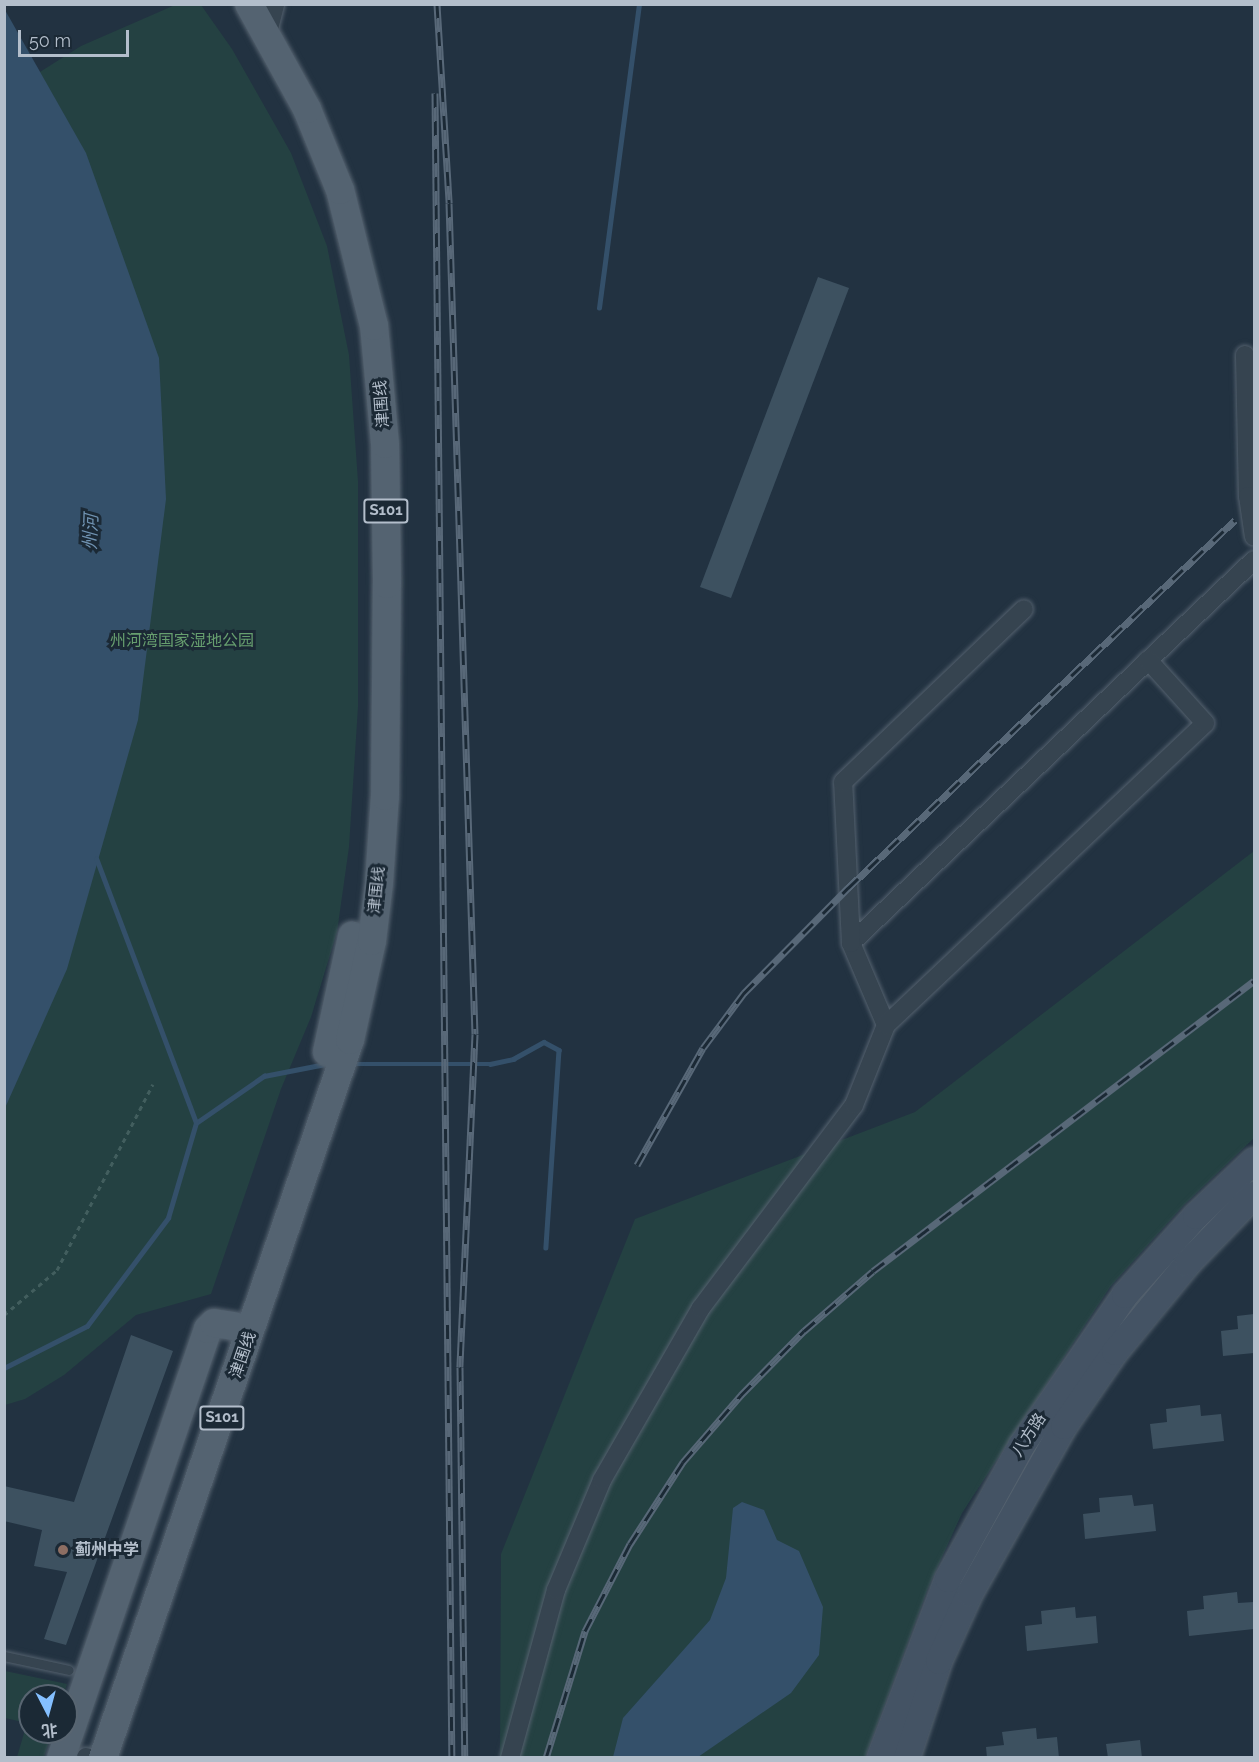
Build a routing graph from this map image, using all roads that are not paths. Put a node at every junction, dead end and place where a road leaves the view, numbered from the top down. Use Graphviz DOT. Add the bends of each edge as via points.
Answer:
graph roads {
  1 [pos="231,4"];
  2 [pos="249,4"];
  3 [pos="275,4"];
  4 [pos="265,44"];
  5 [pos="1245,355"];
  6 [pos="1254,537"];
  7 [pos="1254,560"];
  8 [pos="1023,609"];
  9 [pos="1148,660"];
  10 [pos="851,943"];
  11 [pos="886,1025"];
  12 [pos="328,1078"];
  13 [pos="1254,1161"];
  14 [pos="1254,1195"];
  15 [pos="4,1656"];
  16 [pos="69,1670"];
  17 [pos="85,1757"];
  18 [pos="510,1758"];
  19 [pos="880,1758"];
  20 [pos="907,1758"];
  1 -- 4 [label="main road, 津围线 / S101"];
  2 -- 4 [label="main road, 津围线 / S101"];
  3 -- 4 [label="street"];
  4 -- 12 [label="main road, 津围线 / S101" via="340,250 360,343 369,445 372,632 363,853 341,1040"];
  5 -- 6 [label="street" via="1248,496"];
  7 -- 9 [label="street"];
  8 -- 10 [label="street" via="843,782"];
  9 -- 10 [label="street"];
  9 -- 11 [label="street" via="1205,723"];
  10 -- 11 [label="street"];
  11 -- 18 [label="street" via="854,1105 701,1308 602,1480 556,1590"];
  12 -- 17 [label="main road, 津围线 / S101"];
  12 -- 17 [label="main road, 津围线 / S101" via="234,1326"];
  13 -- 19 [label="main road, 八方路" via="1196,1216 1125,1295 1022,1445 948,1579"];
  14 -- 20 [label="main road, 八方路" via="1181,1272 1115,1352 1064,1426 970,1593 939,1661"];
  15 -- 16 [label="lane"];
}
